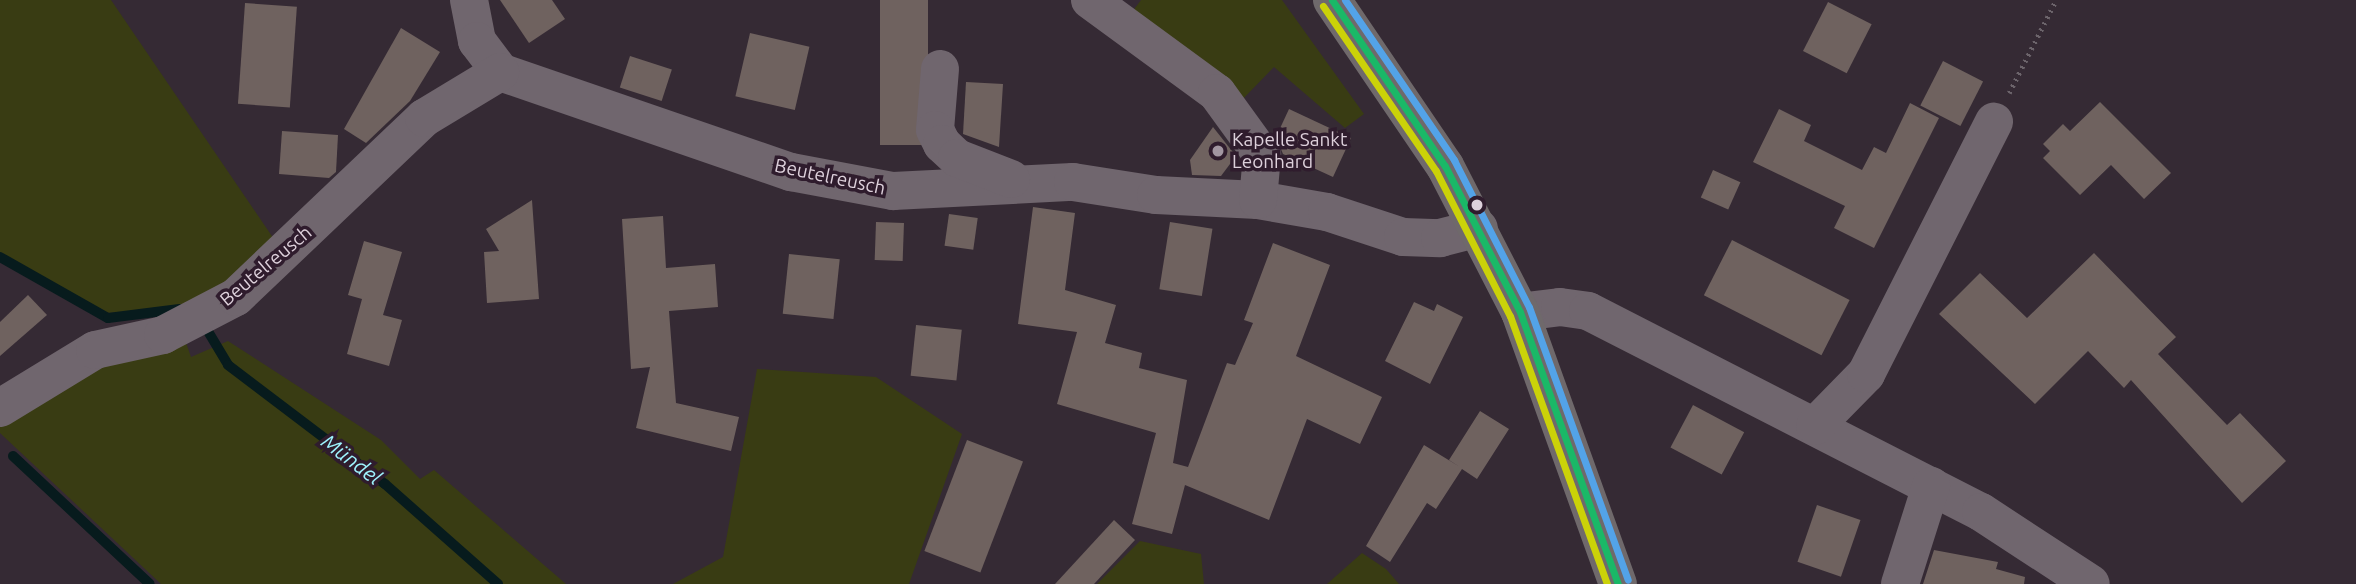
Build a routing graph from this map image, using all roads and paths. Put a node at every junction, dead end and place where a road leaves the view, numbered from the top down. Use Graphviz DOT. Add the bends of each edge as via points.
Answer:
graph roads {
  1 [pos="469,0"];
  2 [pos="1090,0"];
  3 [pos="1332,0"];
  4 [pos="2056,0"];
  5 [pos="940,69"];
  6 [pos="500,72"];
  7 [pos="1994,122"];
  8 [pos="1013,184"];
  9 [pos="1258,200"];
  10 [pos="1479,228"];
  11 [pos="1520,312"];
  12 [pos="0,408"];
  13 [pos="1815,426"];
  14 [pos="1931,486"];
  15 [pos="1618,584"];
  16 [pos="1900,584"];
  17 [pos="2091,584"];
  1 -- 6 [label="street" via="477,41"];
  2 -- 9 [label="street" via="1217,93 1262,155"];
  3 -- 10 [label="main road" via="1401,96"];
  4 -- 7 [label="path"];
  5 -- 8 [label="street" via="935,130 942,144 957,158 1011,178"];
  6 -- 8 [label="street, Beutelreusch" via="791,172 893,191"];
  6 -- 12 [label="street, Beutelreusch" via="424,118 236,297 163,335 95,350"];
  7 -- 13 [label="street" via="1866,374"];
  8 -- 9 [label="street, Beutelreusch" via="1073,182 1156,195"];
  9 -- 10 [label="street, Beutelreusch" via="1327,212 1403,237 1440,238"];
  10 -- 11 [label="main road"];
  11 -- 13 [label="street" via="1560,307 1588,311"];
  11 -- 15 [label="main road"];
  13 -- 14 [label="street"];
  14 -- 16 [label="street"];
  14 -- 17 [label="street" via="1981,512"];
}
